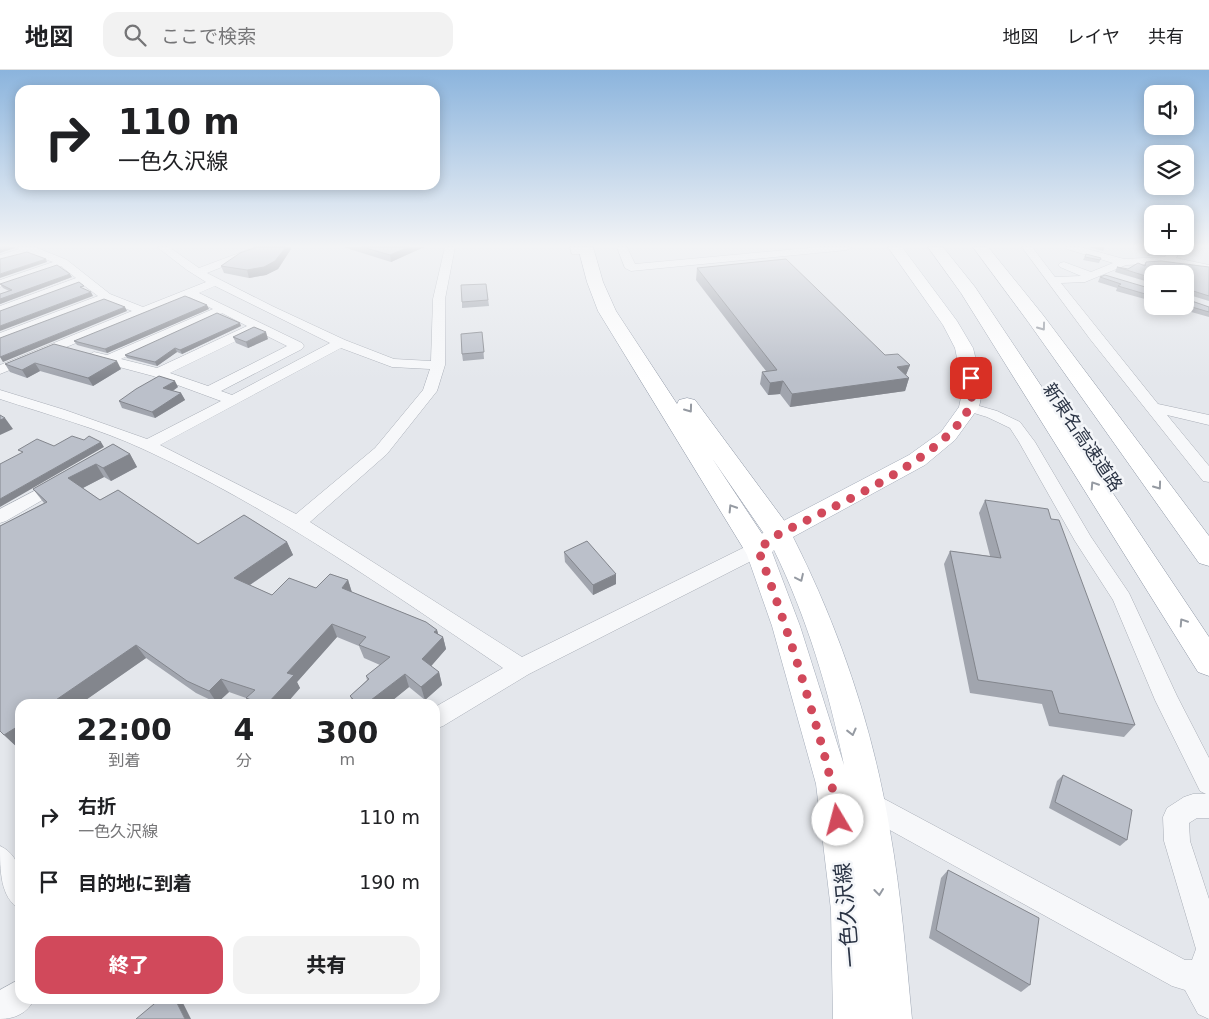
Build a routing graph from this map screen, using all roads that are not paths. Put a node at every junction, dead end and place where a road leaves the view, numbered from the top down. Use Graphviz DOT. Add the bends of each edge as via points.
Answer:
graph roads {
  1 [pos="51,291"];
  2 [pos="99,291"];
  3 [pos="233,291"];
  4 [pos="441,291"];
  5 [pos="599,291"];
  6 [pos="927,291"];
  7 [pos="969,291"];
  8 [pos="985,291"];
  9 [pos="1014,291"];
  10 [pos="1061,291"];
  11 [pos="189,292"];
  12 [pos="106,297"];
  13 [pos="222,309"];
  14 [pos="0,310"];
  15 [pos="142,311"];
  16 [pos="256,327"];
  17 [pos="0,338"];
  18 [pos="340,343"];
  19 [pos="58,346"];
  20 [pos="107,360"];
  21 [pos="438,365"];
  22 [pos="4,366"];
  23 [pos="158,373"];
  24 [pos="210,391"];
  25 [pos="0,394"];
  26 [pos="233,400"];
  27 [pos="969,407"];
  28 [pos="1154,408"];
  29 [pos="1209,420"];
  30 [pos="140,442"];
  31 [pos="116,449"];
  32 [pos="75,474"];
  33 [pos="1209,477"];
  34 [pos="0,517"];
  35 [pos="297,523"];
  36 [pos="768,542"];
  37 [pos="1209,556"];
  38 [pos="1209,630"];
  39 [pos="1209,663"];
  40 [pos="521,668"];
  41 [pos="440,716"];
  42 [pos="1209,783"];
  43 [pos="868,804"];
  44 [pos="1209,806"];
  45 [pos="0,860"];
  46 [pos="15,886"];
  47 [pos="1209,945"];
  48 [pos="1201,964"];
  49 [pos="15,998"];
  50 [pos="1209,1003"];
  51 [pos="0,1009"];
  52 [pos="854,1019"];
  53 [pos="891,1019"];
  1 -- 14 [label="street"];
  2 -- 12 [label="street"];
  3 -- 18 [label="street"];
  4 -- 21 [label="street"];
  5 -- 36 [label="highway" via="607,311"];
  6 -- 27 [label="main road" via="964,348 973,388"];
  39 -- 7 [label="highway, one-way"];
  8 -- 38 [label="highway, 新東名高速道路"];
  9 -- 37 [label="highway, 新東名高速道路, one-way"];
  10 -- 28 [label="street"];
  11 -- 13 [label="street"];
  11 -- 15 [label="street"];
  12 -- 15 [label="street"];
  12 -- 17 [label="street"];
  13 -- 16 [label="street"];
  13 -- 20 [label="street"];
  15 -- 19 [label="street"];
  16 -- 23 [label="street"];
  16 -- 24 [label="street" via="296,346"];
  18 -- 21 [label="street" via="392,363"];
  18 -- 26 [label="street"];
  19 -- 20 [label="street"];
  19 -- 22 [label="street"];
  20 -- 23 [label="street"];
  21 -- 35 [label="street" via="430,391 381,451"];
  23 -- 24 [label="street"];
  24 -- 26 [label="street"];
  25 -- 30 [label="street"];
  26 -- 30 [label="street"];
  27 -- 36 [label="main road" via="948,436 917,460"];
  27 -- 42 [label="street" via="1015,425 1027,442 1084,541 1122,598 1167,700"];
  28 -- 29 [label="street"];
  28 -- 33 [label="street"];
  30 -- 31 [label="street"];
  30 -- 35 [label="street"];
  32 -- 34 [label="street"];
  35 -- 40 [label="street"];
  36 -- 40 [label="street"];
  36 -- 43 [label="main road, 一色久沢線, one-way" via="808,595 834,666"];
  36 -- 52 [label="main road, 一色久沢線" via="786,626 833,784 850,910"];
  40 -- 41 [label="street"];
  43 -- 48 [label="street" via="1183,975"];
  43 -- 53 [label="main road, 一色久沢線, one-way" via="882,910"];
  44 -- 47 [label="street" via="1193,806 1176,817 1177,841"];
  45 -- 46 [label="street"];
  48 -- 50 [label="street"];
  49 -- 51 [label="street"];
}
